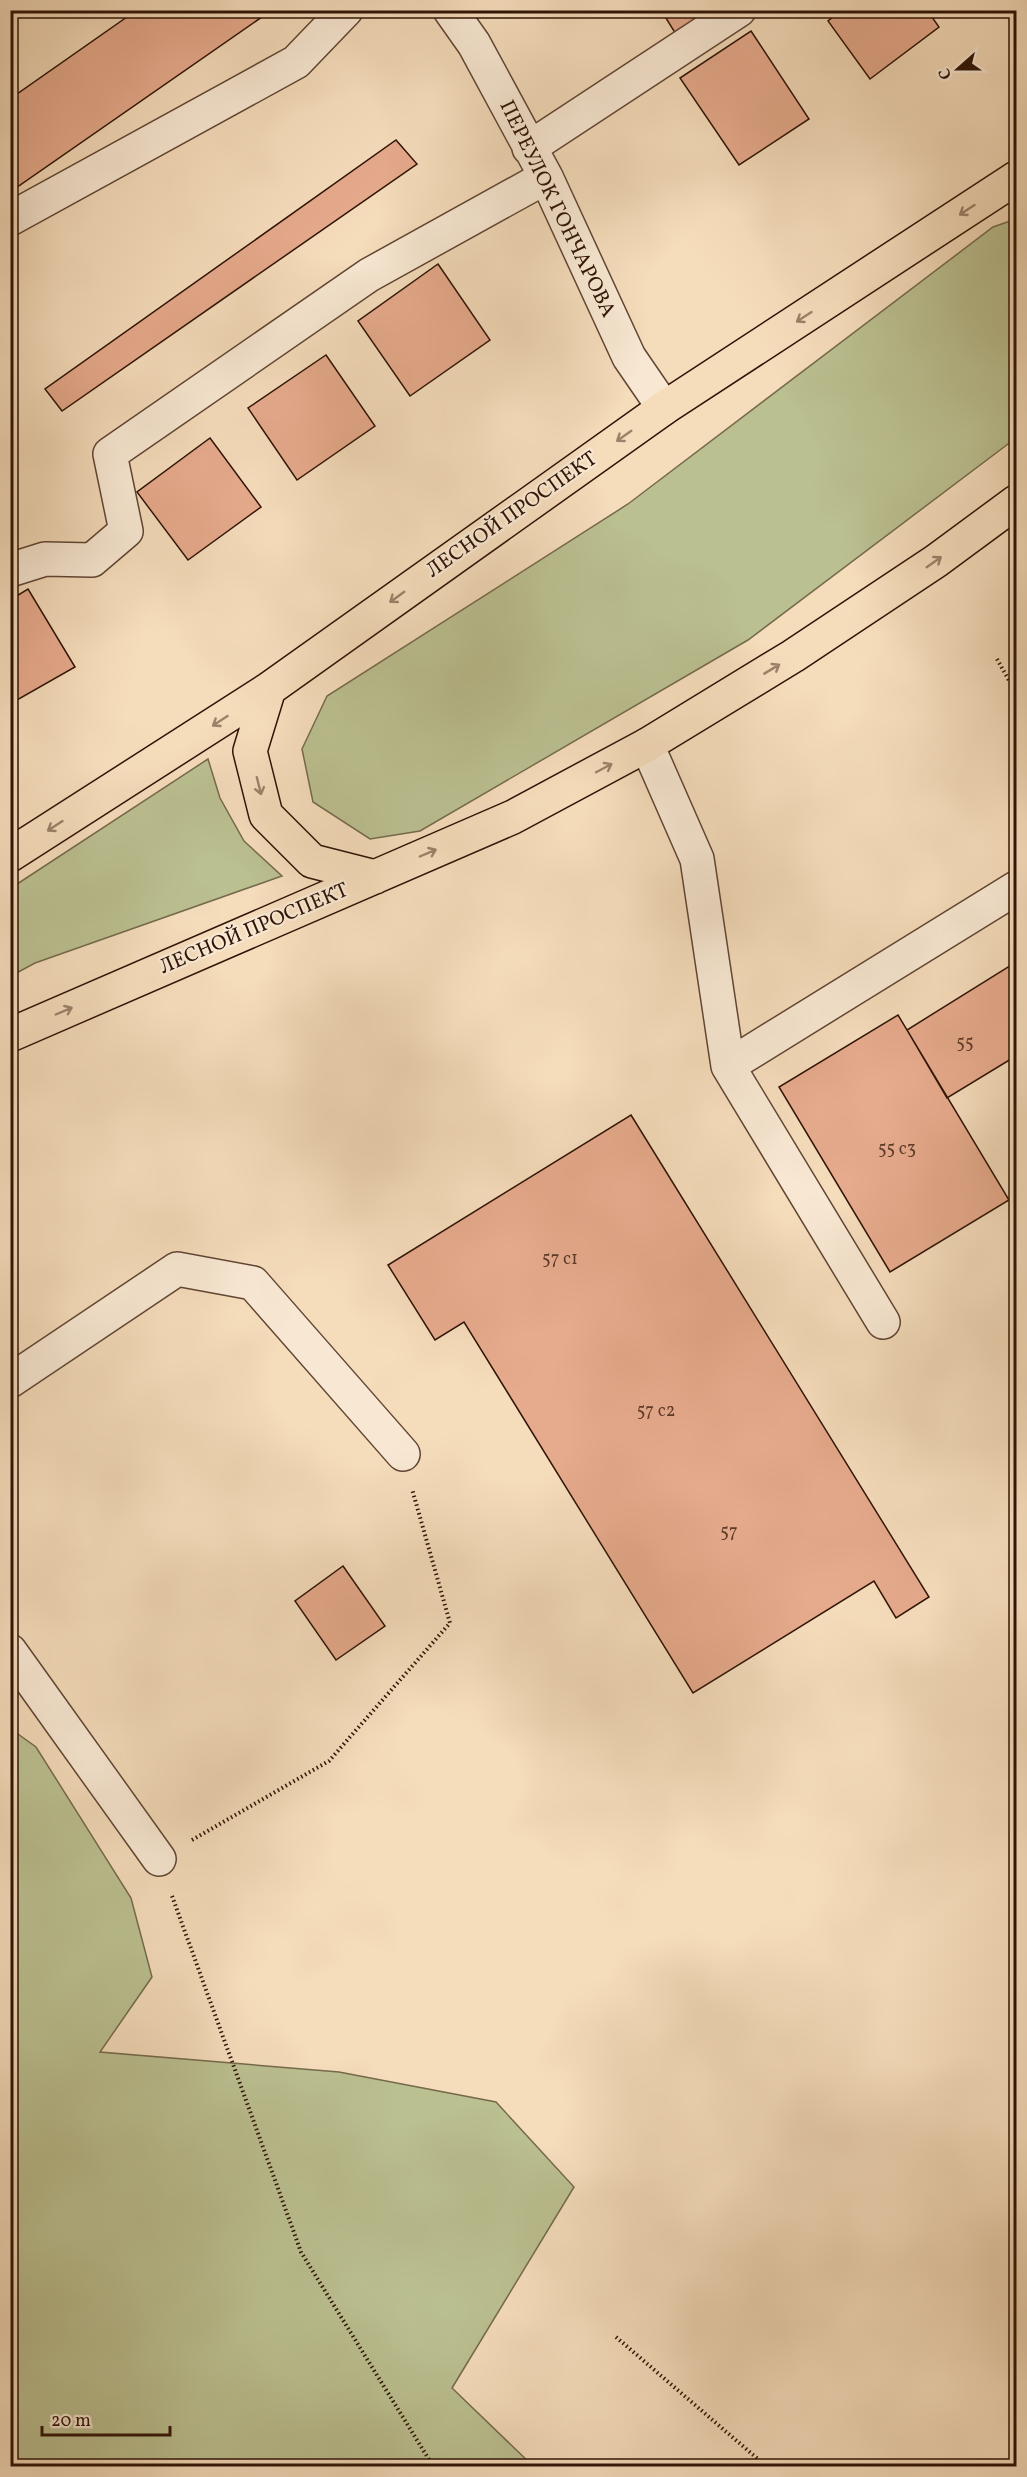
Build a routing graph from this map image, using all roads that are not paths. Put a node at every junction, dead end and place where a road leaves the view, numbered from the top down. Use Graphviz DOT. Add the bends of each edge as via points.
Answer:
graph roads {
  1 [pos="346,10"];
  2 [pos="450,10"];
  3 [pos="739,10"];
  4 [pos="529,148"];
  5 [pos="546,177"];
  6 [pos="1017,178"];
  7 [pos="10,219"];
  8 [pos="664,408"];
  9 [pos="1017,502"];
  10 [pos="11,567"];
  11 [pos="269,689"];
  12 [pos="647,745"];
  13 [pos="10,855"];
  14 [pos="375,877"];
  15 [pos="1017,888"];
  16 [pos="10,1035"];
  17 [pos="728,1066"];
  18 [pos="883,1322"];
  19 [pos="10,1382"];
  20 [pos="403,1454"];
  21 [pos="10,1651"];
  22 [pos="159,1859"];
  1 -- 7 [label="street" via="297,62"];
  2 -- 4 [label="street, ПЕРЕУЛОК ГОНЧАРОВА" via="474,44"];
  3 -- 4 [label="street"];
  4 -- 5 [label="street, ПЕРЕУЛОК ГОНЧАРОВА"];
  5 -- 8 [label="street, ПЕРЕУЛОК ГОНЧАРОВА" via="629,357"];
  5 -- 10 [label="street" via="369,275 110,454 126,531 92,560 45,559"];
  6 -- 8 [label="main road, ЛЕСНОЙ ПРОСПЕКТ, one-way"];
  8 -- 11 [label="main road, ЛЕСНОЙ ПРОСПЕКТ, one-way"];
  12 -- 9 [label="main road, ЛЕСНОЙ ПРОСПЕКТ, one-way" via="793,656"];
  11 -- 13 [label="main road, ЛЕСНОЙ ПРОСПЕКТ, one-way"];
  11 -- 14 [label="main road, one-way" via="250,751 266,815 312,861"];
  14 -- 12 [label="main road, ЛЕСНОЙ ПРОСПЕКТ, one-way" via="513,817"];
  12 -- 17 [label="street" via="697,859"];
  16 -- 14 [label="main road, ЛЕСНОЙ ПРОСПЕКТ, one-way"];
  15 -- 17 [label="street"];
  17 -- 18 [label="street"];
  19 -- 20 [label="street" via="177,1269 188,1271 253,1283"];
  21 -- 22 [label="street"];
}
